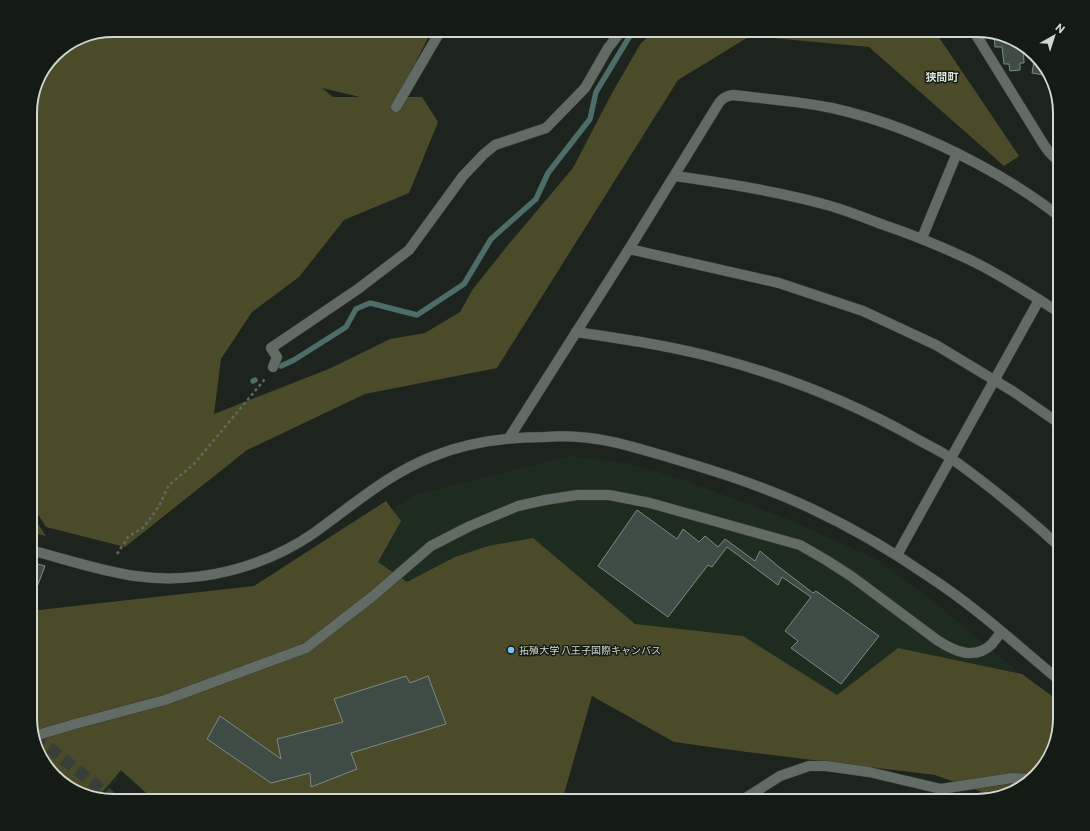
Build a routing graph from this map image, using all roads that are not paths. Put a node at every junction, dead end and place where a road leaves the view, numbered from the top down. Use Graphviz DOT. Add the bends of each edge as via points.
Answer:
graph roads {
  1 [pos="438,37"];
  2 [pos="617,37"];
  3 [pos="978,37"];
  4 [pos="396,107"];
  5 [pos="957,153"];
  6 [pos="1053,156"];
  7 [pos="675,176"];
  8 [pos="1053,212"];
  9 [pos="922,238"];
  10 [pos="629,249"];
  11 [pos="1039,300"];
  12 [pos="1053,309"];
  13 [pos="576,332"];
  14 [pos="273,366"];
  15 [pos="994,380"];
  16 [pos="1053,419"];
  17 [pos="509,438"];
  18 [pos="951,458"];
  19 [pos="1053,541"];
  20 [pos="37,552"];
  21 [pos="896,555"];
  22 [pos="1001,632"];
  23 [pos="1053,675"];
  24 [pos="39,735"];
  25 [pos="1022,779"];
  26 [pos="752,794"];
  1 -- 4 [label="street"];
  2 -- 14 [label="street" via="585,88 546,128 495,145 484,154 463,176 409,250 358,289 271,348 277,357"];
  3 -- 6 [label="street"];
  5 -- 7 [label="street" via="892,125 833,108 733,95 720,100"];
  5 -- 8 [label="street" via="1005,178"];
  5 -- 9 [label="street"];
  7 -- 9 [label="street" via="736,185 807,200"];
  7 -- 10 [label="street"];
  9 -- 11 [label="street" via="1002,277"];
  10 -- 13 [label="street"];
  10 -- 15 [label="street" via="779,283 863,311 936,346"];
  11 -- 12 [label="street"];
  11 -- 15 [label="street"];
  13 -- 17 [label="street"];
  13 -- 18 [label="street" via="716,357 767,373 848,404"];
  15 -- 16 [label="street"];
  15 -- 18 [label="street"];
  17 -- 20 [label="street" via="464,446 417,463 395,475 294,545 242,568 187,578 141,577"];
  17 -- 21 [label="street" via="563,436 597,439 703,467 806,506"];
  18 -- 19 [label="street"];
  18 -- 21 [label="street"];
  21 -- 22 [label="street" via="949,590"];
  22 -- 23 [label="street"];
  22 -- 24 [label="street" via="984,650 963,653 937,640 852,576 800,545 650,503 609,495 577,495 518,506 431,546 373,596 306,648 165,700"];
  25 -- 26 [label="street" via="941,789 869,772 809,766 780,776"];
}
